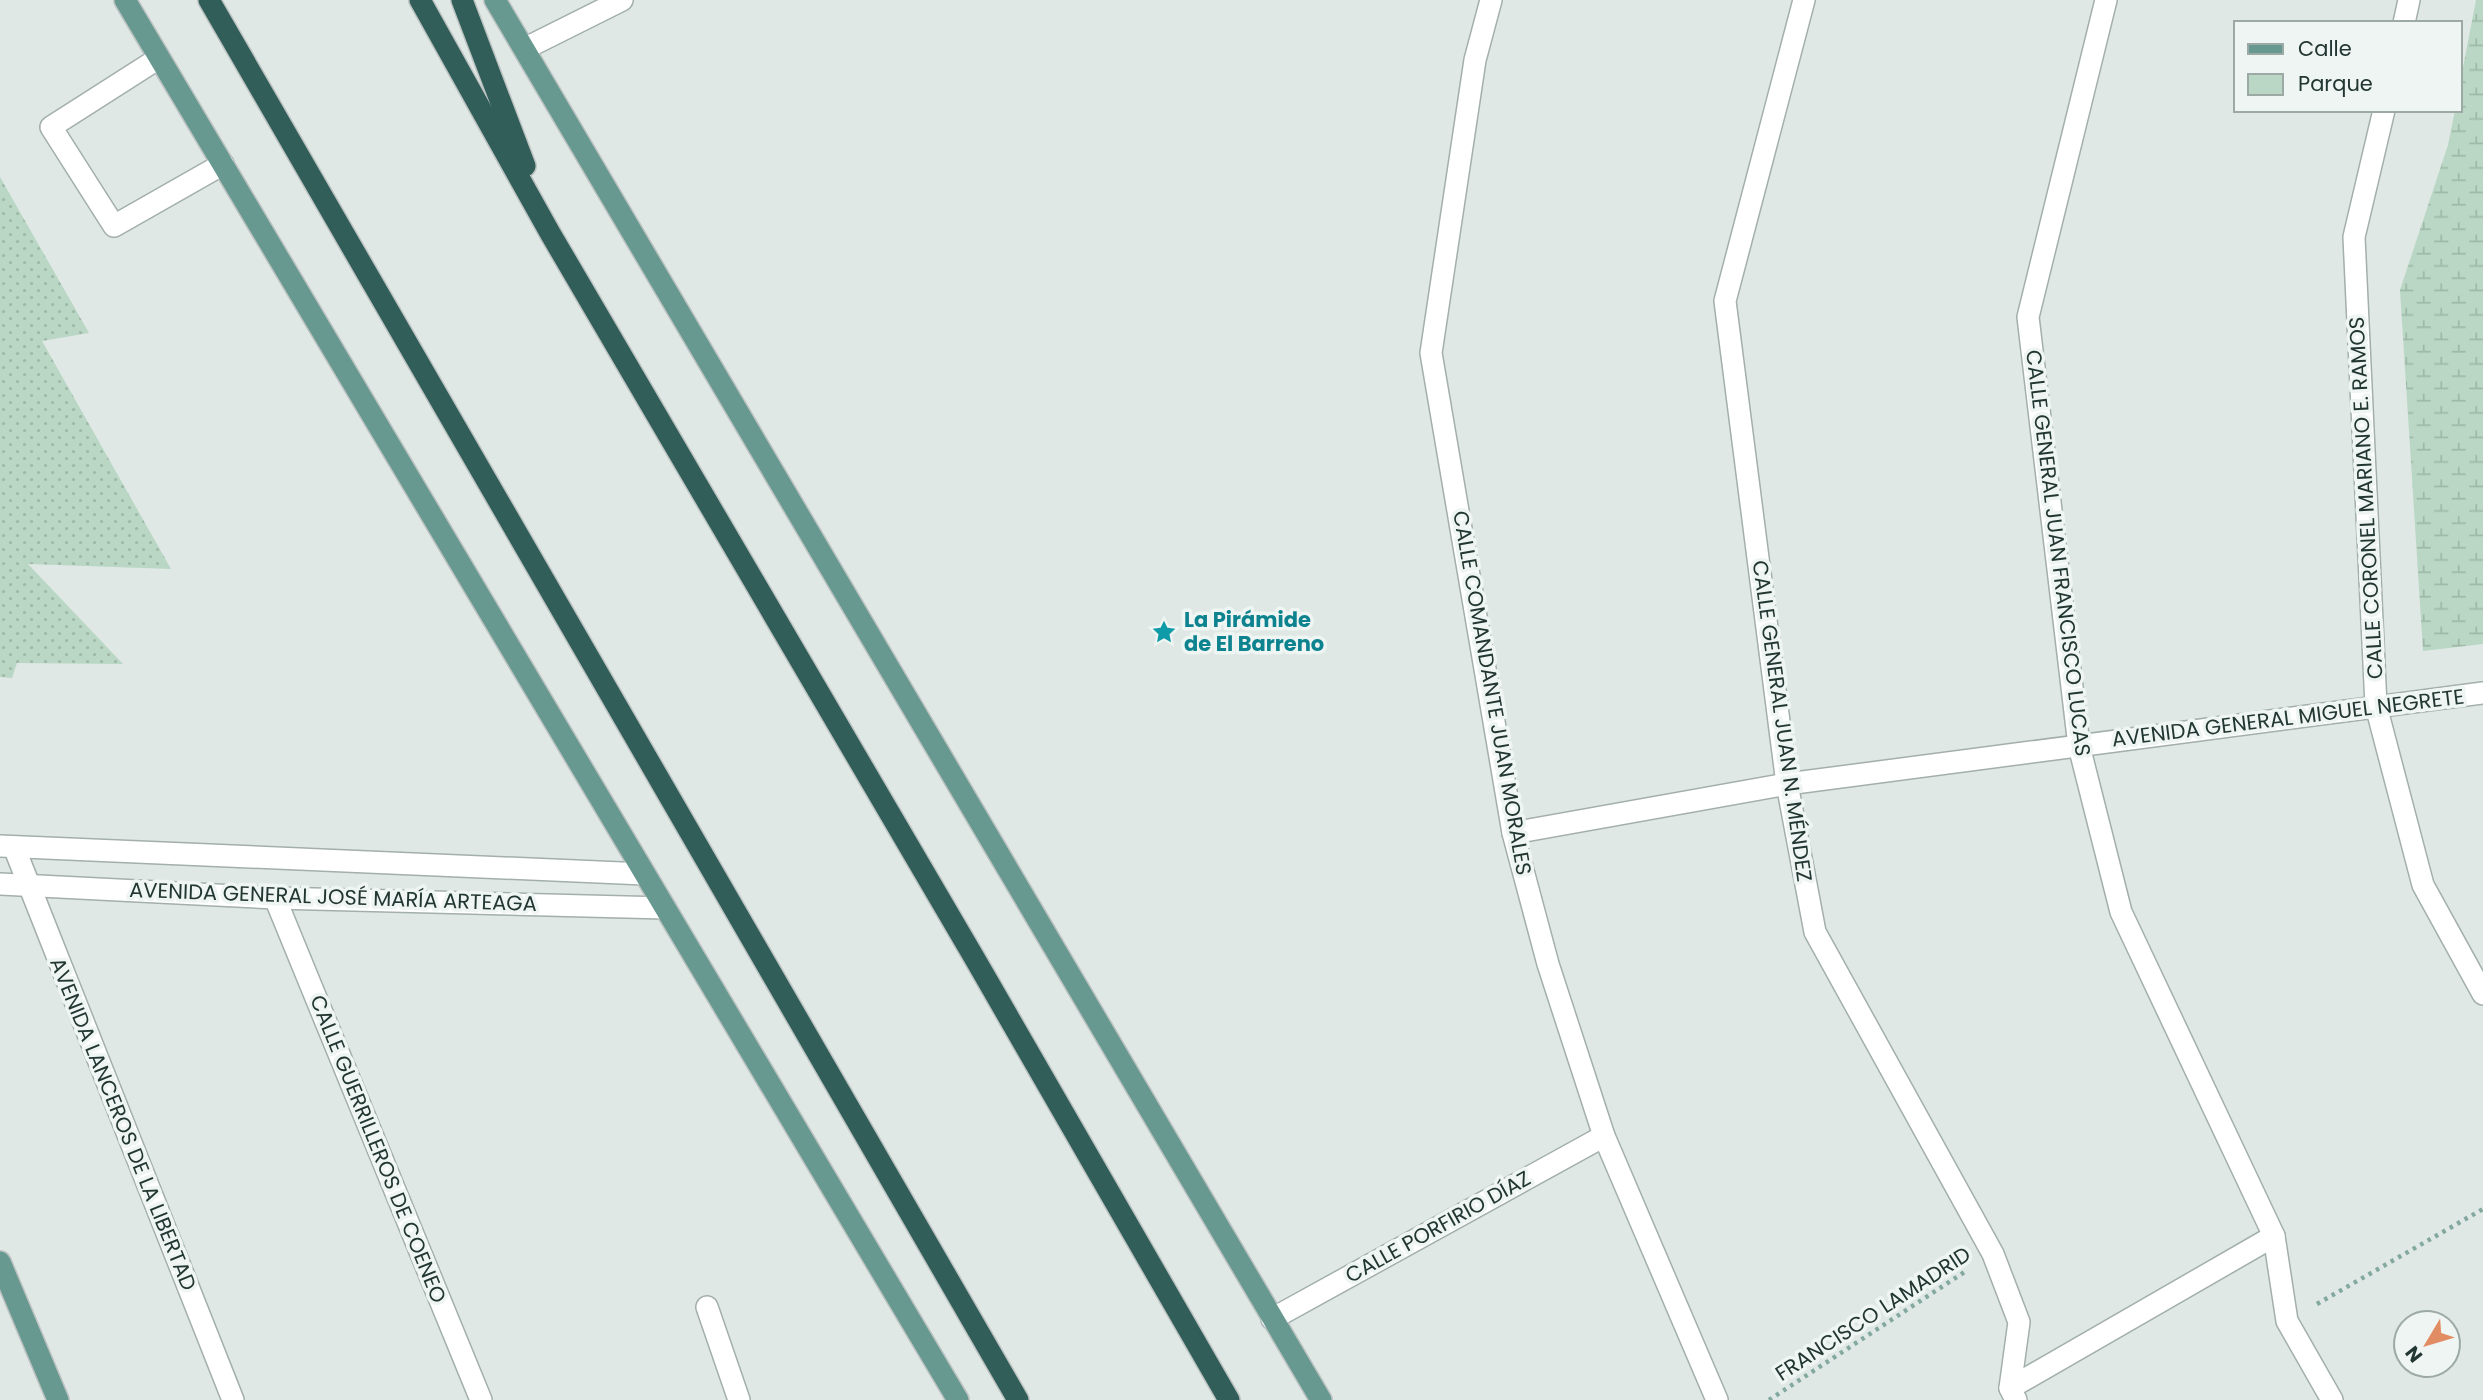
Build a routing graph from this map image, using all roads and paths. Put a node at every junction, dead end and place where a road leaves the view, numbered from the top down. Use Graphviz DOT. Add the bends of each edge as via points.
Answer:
graph roads {
  1 [pos="125,0"];
  2 [pos="209,0"];
  3 [pos="420,0"];
  4 [pos="461,0"];
  5 [pos="495,0"];
  6 [pos="622,0"];
  7 [pos="1492,0"];
  8 [pos="1804,0"];
  9 [pos="2106,0"];
  10 [pos="2409,0"];
  11 [pos="2404,21"];
  12 [pos="524,49"];
  13 [pos="159,58"];
  14 [pos="2384,112"];
  15 [pos="223,164"];
  16 [pos="551,233"];
  17 [pos="2483,693"];
  18 [pos="2376,706"];
  19 [pos="2079,746"];
  20 [pos="1787,784"];
  21 [pos="1513,833"];
  22 [pos="7,846"];
  23 [pos="644,874"];
  24 [pos="0,884"];
  25 [pos="28,885"];
  26 [pos="275,898"];
  27 [pos="666,908"];
  28 [pos="2483,994"];
  29 [pos="1604,1136"];
  30 [pos="2483,1209"];
  31 [pos="2274,1236"];
  32 [pos="1993,1254"];
  33 [pos="0,1262"];
  34 [pos="707,1307"];
  35 [pos="1272,1319"];
  36 [pos="2287,1321"];
  37 [pos="2013,1394"];
  38 [pos="54,1399"];
  39 [pos="233,1400"];
  40 [pos="481,1400"];
  41 [pos="739,1400"];
  42 [pos="958,1400"];
  43 [pos="1018,1400"];
  44 [pos="1229,1400"];
  45 [pos="1321,1400"];
  46 [pos="1717,1400"];
  47 [pos="1769,1400"];
  48 [pos="2332,1400"];
  1 -- 13 [label="main road"];
  2 -- 43 [label="highway"];
  3 -- 16 [label="highway"];
  4 -- 16 [label="highway"];
  5 -- 12 [label="main road"];
  6 -- 12 [label="street"];
  7 -- 21 [label="street, CALLE COMANDANTE JUAN MORALES" via="1475,60 1431,353"];
  8 -- 20 [label="street, CALLE GENERAL JUAN N. MÉNDEZ" via="1726,301"];
  9 -- 19 [label="street, CALLE GENERAL JUAN FRANCISCO LUCAS" via="2028,317"];
  10 -- 11 [label="street"];
  12 -- 35 [label="main road"];
  13 -- 15 [label="main road"];
  13 -- 15 [label="street" via="51,127 114,226"];
  14 -- 18 [label="street, CALLE CORONEL MARIANO E. RAMOS" via="2354,237"];
  15 -- 23 [label="main road"];
  16 -- 44 [label="highway"];
  17 -- 18 [label="street, AVENIDA GENERAL MIGUEL NEGRETE"];
  18 -- 19 [label="street, AVENIDA GENERAL MIGUEL NEGRETE"];
  18 -- 28 [label="street, CALLE CORONEL MARIANO E. RAMOS" via="2423,885"];
  19 -- 20 [label="street, AVENIDA GENERAL MIGUEL NEGRETE"];
  19 -- 31 [label="street, CALLE GENERAL JUAN FRANCISCO LUCAS" via="2121,912"];
  20 -- 21 [label="street, AVENIDA GENERAL MIGUEL NEGRETE"];
  20 -- 32 [label="street, CALLE GENERAL JUAN N. MÉNDEZ" via="1815,932"];
  21 -- 29 [label="street, CALLE COMANDANTE JUAN MORALES" via="1548,964"];
  22 -- 23 [label="street, AVENIDA GENERAL JOSÉ MARÍA ARTEAGA"];
  22 -- 25 [label="street, AVENIDA LANCEROS DE LA LIBERTAD"];
  23 -- 27 [label="main road"];
  24 -- 25 [label="street, AVENIDA GENERAL JOSÉ MARÍA ARTEAGA"];
  25 -- 26 [label="street, AVENIDA GENERAL JOSÉ MARÍA ARTEAGA"];
  25 -- 39 [label="street, AVENIDA LANCEROS DE LA LIBERTAD"];
  26 -- 27 [label="street, AVENIDA GENERAL JOSÉ MARÍA ARTEAGA"];
  26 -- 40 [label="street, CALLE GUERRILLEROS DE COENEO"];
  27 -- 42 [label="main road"];
  29 -- 35 [label="street, CALLE PORFIRIO DÍAZ"];
  29 -- 46 [label="street, CALLE COMANDANTE JUAN MORALES"];
  30 -- 36 [label="path"];
  31 -- 36 [label="street, CALLE GENERAL JUAN FRANCISCO LUCAS"];
  31 -- 37 [label="street"];
  32 -- 37 [label="street, CALLE GENERAL JUAN N. MÉNDEZ" via="2019,1322"];
  32 -- 47 [label="path, FRANCISCO LAMADRID"];
  33 -- 38 [label="main road"];
  34 -- 41 [label="street"];
  35 -- 45 [label="main road"];
  36 -- 48 [label="street, CALLE GENERAL JUAN FRANCISCO LUCAS"];
}
